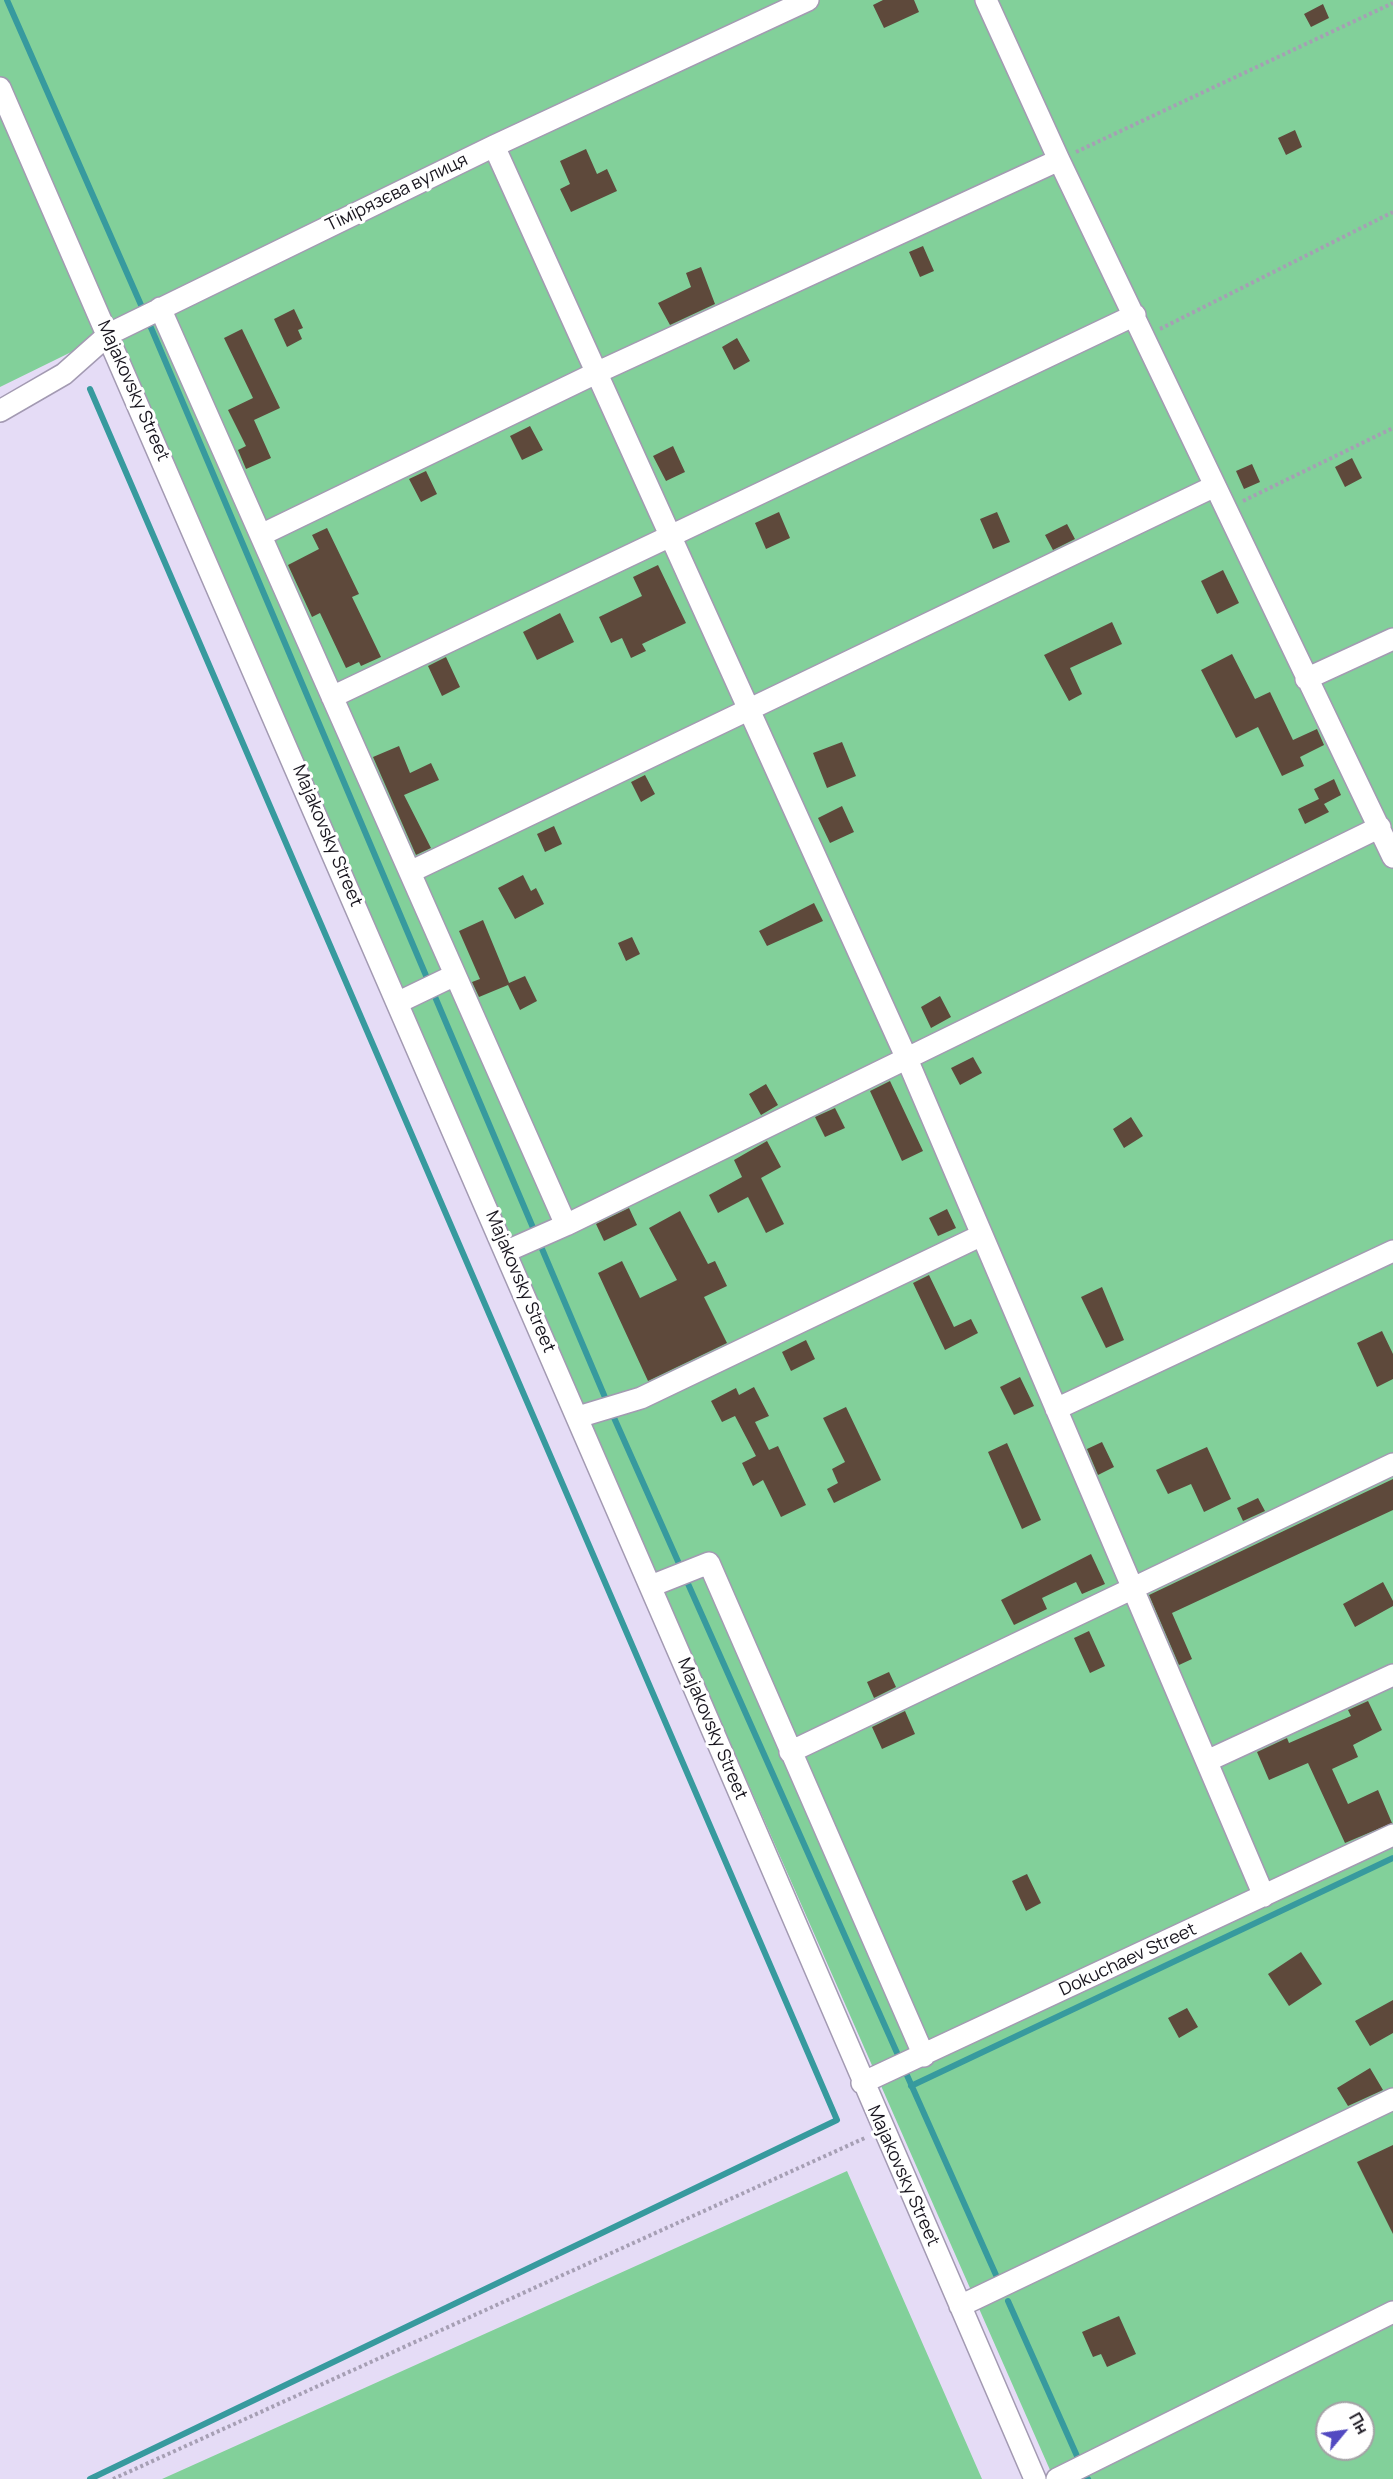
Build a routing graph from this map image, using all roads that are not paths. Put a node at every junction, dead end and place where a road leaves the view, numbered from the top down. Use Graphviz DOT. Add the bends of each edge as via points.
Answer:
graph roads {
  1 [pos="808,0"];
  2 [pos="986,0"];
  3 [pos="0,88"];
  4 [pos="494,146"];
  5 [pos="1059,160"];
  6 [pos="160,308"];
  7 [pos="1135,315"];
  8 [pos="109,334"];
  9 [pos="596,373"];
  10 [pos="0,411"];
  11 [pos="1215,486"];
  12 [pos="261,535"];
  13 [pos="670,535"];
  14 [pos="1393,639"];
  15 [pos="1306,679"];
  16 [pos="332,697"];
  17 [pos="749,710"];
  18 [pos="1389,843"];
  19 [pos="410,872"];
  20 [pos="455,975"];
  21 [pos="399,1002"];
  22 [pos="907,1059"];
  23 [pos="566,1225"];
  24 [pos="982,1235"];
  25 [pos="507,1251"];
  26 [pos="1393,1251"];
  27 [pos="1056,1409"];
  28 [pos="578,1417"];
  29 [pos="1393,1464"];
  30 [pos="660,1583"];
  31 [pos="1132,1587"];
  32 [pos="1393,1675"];
  33 [pos="790,1752"];
  34 [pos="1207,1761"];
  35 [pos="1393,1835"];
  36 [pos="1264,1896"];
  37 [pos="920,2058"];
  38 [pos="862,2083"];
  39 [pos="1393,2099"];
  40 [pos="960,2306"];
  41 [pos="1393,2312"];
  42 [pos="1035,2479"];
  43 [pos="1057,2479"];
  1 -- 4 [label="street, Тімірязєва вулиця"];
  2 -- 5 [label="street"];
  3 -- 8 [label="street, Majakovsky Street"];
  4 -- 6 [label="street, Тімірязєва вулиця"];
  4 -- 9 [label="street"];
  5 -- 7 [label="street"];
  5 -- 9 [label="street"];
  6 -- 8 [label="street, Тімірязєва вулиця"];
  6 -- 12 [label="street"];
  7 -- 11 [label="street"];
  7 -- 13 [label="street"];
  8 -- 10 [label="street, Тімірязєва вулиця" via="64,374"];
  8 -- 21 [label="street, Majakovsky Street"];
  9 -- 12 [label="street"];
  9 -- 13 [label="street"];
  11 -- 15 [label="street"];
  11 -- 17 [label="street"];
  12 -- 16 [label="street"];
  13 -- 16 [label="street"];
  13 -- 17 [label="street"];
  14 -- 15 [label="street"];
  15 -- 18 [label="street"];
  16 -- 19 [label="street"];
  17 -- 19 [label="street"];
  17 -- 22 [label="street"];
  18 -- 22 [label="street"];
  19 -- 20 [label="street"];
  20 -- 21 [label="street"];
  20 -- 23 [label="street"];
  21 -- 25 [label="street, Majakovsky Street"];
  22 -- 23 [label="street"];
  22 -- 24 [label="street"];
  23 -- 25 [label="street"];
  24 -- 27 [label="street"];
  24 -- 28 [label="street" via="641,1398"];
  25 -- 28 [label="street, Majakovsky Street"];
  26 -- 27 [label="street"];
  27 -- 31 [label="street"];
  28 -- 30 [label="street, Majakovsky Street"];
  29 -- 31 [label="street"];
  30 -- 33 [label="street" via="709,1563"];
  30 -- 38 [label="street, Majakovsky Street"];
  31 -- 33 [label="street"];
  31 -- 34 [label="street"];
  32 -- 34 [label="street"];
  33 -- 37 [label="street"];
  34 -- 36 [label="street"];
  35 -- 36 [label="street, Dokuchaev Street"];
  36 -- 37 [label="street, Dokuchaev Street"];
  37 -- 38 [label="street, Dokuchaev Street"];
  38 -- 40 [label="street, Majakovsky Street"];
  39 -- 40 [label="street"];
  40 -- 42 [label="street, Majakovsky Street"];
  41 -- 43 [label="street"];
}
